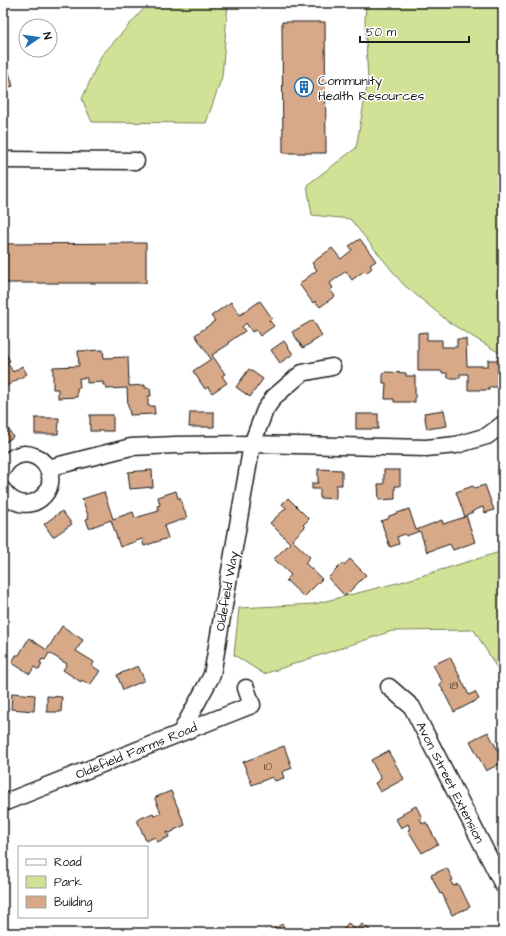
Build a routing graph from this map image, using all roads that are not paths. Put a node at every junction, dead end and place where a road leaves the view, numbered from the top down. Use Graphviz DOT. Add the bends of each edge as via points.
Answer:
graph roads {
  1 [pos="3,160"];
  2 [pos="136,161"];
  3 [pos="332,367"];
  4 [pos="503,424"];
  5 [pos="252,444"];
  6 [pos="48,468"];
  7 [pos="3,469"];
  8 [pos="3,490"];
  9 [pos="389,687"];
  10 [pos="246,688"];
  11 [pos="181,732"];
  12 [pos="3,803"];
  13 [pos="503,884"];
  1 -- 2 [label="street"];
  3 -- 5 [label="street, Oldefield Way" via="302,373 274,397 265,410"];
  4 -- 5 [label="street" via="486,436 456,445 426,448"];
  5 -- 6 [label="street" via="131,447"];
  5 -- 11 [label="street, Oldefield Way" via="212,675"];
  6 -- 7 [label="street" via="36,456 28,454 11,458"];
  6 -- 8 [label="street" via="48,491 36,502 21,504 7,497"];
  9 -- 13 [label="street, Avon Street Extension" via="412,707"];
  10 -- 11 [label="street, Oldefield Farms Road" via="252,705"];
  11 -- 12 [label="street, Oldefield Farms Road"];
}
